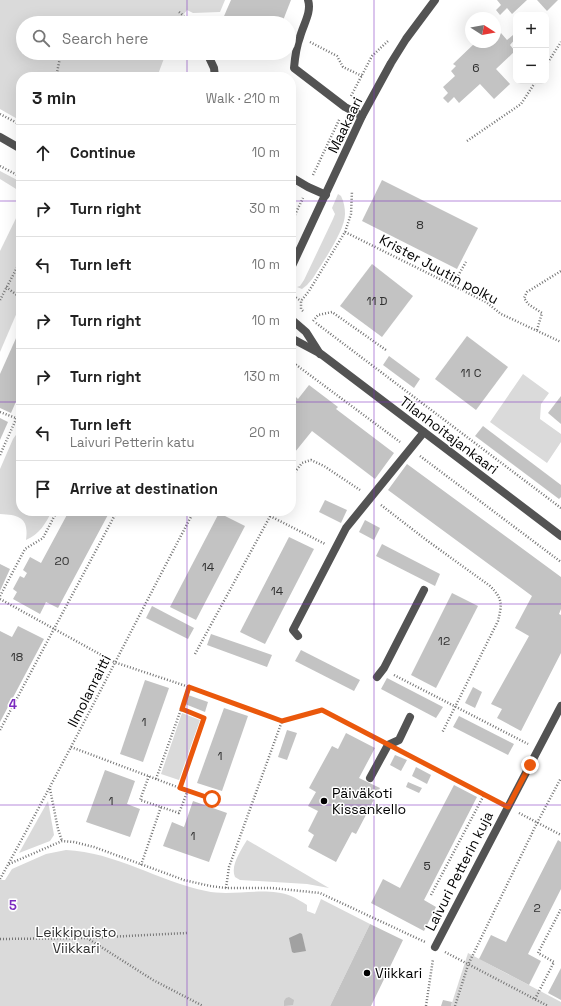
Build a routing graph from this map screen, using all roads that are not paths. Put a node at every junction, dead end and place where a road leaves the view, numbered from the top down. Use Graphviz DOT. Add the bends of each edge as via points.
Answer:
graph roads {
  1 [pos="308,0"];
  2 [pos="435,0"];
  3 [pos="296,51"];
  4 [pos="210,60"];
  5 [pos="295,60"];
  6 [pos="214,72"];
  7 [pos="362,116"];
  8 [pos="0,137"];
  9 [pos="16,146"];
  10 [pos="296,179"];
  11 [pos="326,195"];
  12 [pos="296,258"];
  13 [pos="296,323"];
  14 [pos="296,341"];
  15 [pos="321,354"];
  16 [pos="424,432"];
  17 [pos="561,536"];
  18 [pos="424,590"];
  19 [pos="298,636"];
  20 [pos="377,676"];
  21 [pos="561,706"];
  22 [pos="410,717"];
  23 [pos="370,778"];
  24 [pos="435,947"];
  1 -- 3 [label="street" via="308,14"];
  2 -- 7 [label="street, Maakaari" via="399,51"];
  4 -- 6 [label="street"];
  5 -- 7 [label="street" via="294,68"];
  7 -- 11 [label="street, Maakaari"];
  8 -- 9 [label="street"];
  10 -- 11 [label="street"];
  11 -- 12 [label="street, Maakaari"];
  13 -- 15 [label="street, Tilanhoitajankaari" via="306,332"];
  14 -- 15 [label="street, Tilanhoitajankaari"];
  15 -- 16 [label="street, Tilanhoitajankaari"];
  16 -- 17 [label="street, Tilanhoitajankaari"];
  16 -- 19 [label="street" via="346,528 293,630"];
  18 -- 20 [label="street"];
  21 -- 24 [label="street, Laivuri Petterin kuja"];
  22 -- 23 [label="street" via="399,740 388,744"];
}
